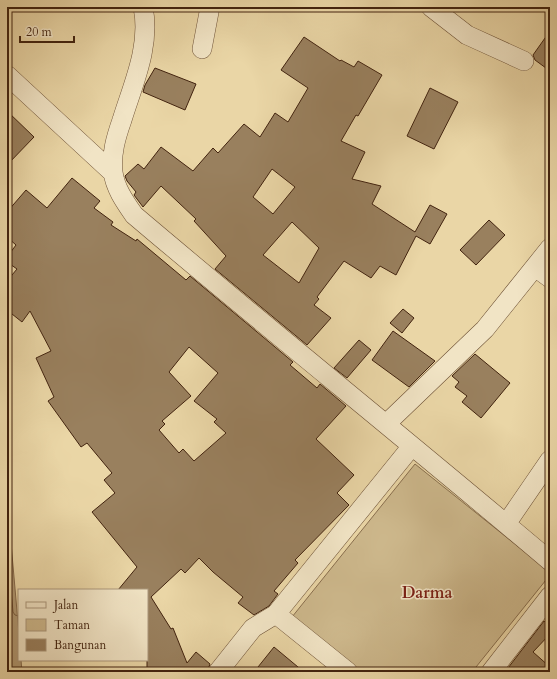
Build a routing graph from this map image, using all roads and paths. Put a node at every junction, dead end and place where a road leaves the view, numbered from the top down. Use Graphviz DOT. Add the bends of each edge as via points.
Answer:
graph roads {
  1 [pos="143,7"];
  2 [pos="210,7"];
  3 [pos="431,7"];
  4 [pos="202,49"];
  5 [pos="524,60"];
  6 [pos="7,75"];
  7 [pos="113,173"];
  8 [pos="550,248"];
  9 [pos="543,272"];
  10 [pos="386,424"];
  11 [pos="412,446"];
  12 [pos="550,460"];
  13 [pos="506,524"];
  14 [pos="550,561"];
  15 [pos="550,596"];
  16 [pos="276,614"];
  17 [pos="218,672"];
  18 [pos="348,672"];
  19 [pos="491,672"];
  1 -- 7 [label="street" via="146,30 144,49 118,133 113,155"];
  2 -- 4 [label="street"];
  3 -- 5 [label="street" via="467,34"];
  6 -- 7 [label="street"];
  7 -- 10 [label="street" via="120,196 134,215"];
  8 -- 9 [label="street"];
  9 -- 10 [label="street"];
  10 -- 11 [label="street"];
  11 -- 13 [label="street"];
  11 -- 16 [label="street"];
  12 -- 13 [label="street"];
  13 -- 14 [label="street"];
  15 -- 19 [label="street"];
  16 -- 17 [label="street" via="253,628"];
  16 -- 18 [label="street"];
}
